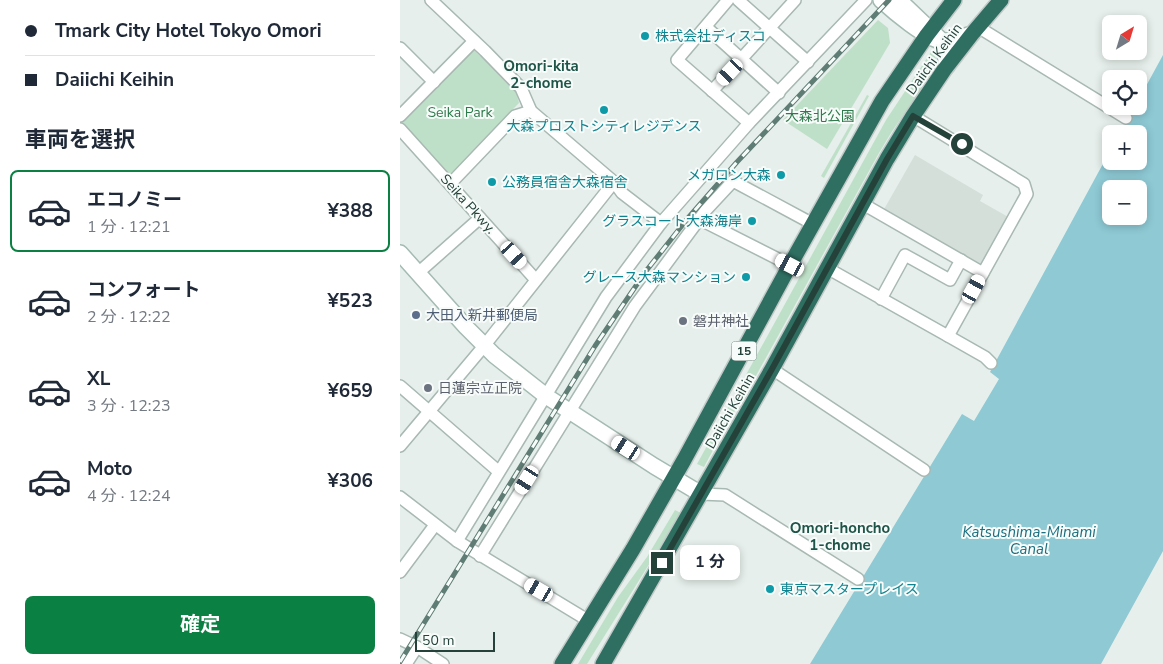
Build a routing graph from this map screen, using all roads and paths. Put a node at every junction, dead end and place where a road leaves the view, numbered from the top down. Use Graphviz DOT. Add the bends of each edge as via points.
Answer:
graph roads {
  1 [pos="431,0"];
  2 [pos="728,0"];
  3 [pos="738,0"];
  4 [pos="795,0"];
  5 [pos="866,0"];
  6 [pos="881,0"];
  7 [pos="899,0"];
  8 [pos="1001,0"];
  9 [pos="953,2"];
  10 [pos="706,26"];
  11 [pos="770,28"];
  12 [pos="975,30"];
  13 [pos="929,32"];
  14 [pos="474,41"];
  15 [pos="943,42"];
  16 [pos="400,48"];
  17 [pos="742,59"];
  18 [pos="808,62"];
  19 [pos="947,66"];
  20 [pos="434,82"];
  21 [pos="712,91"];
  22 [pos="779,93"];
  23 [pos="532,112"];
  24 [pos="400,116"];
  25 [pos="913,116"];
  26 [pos="1126,118"];
  27 [pos="749,123"];
  28 [pos="400,129"];
  29 [pos="614,182"];
  30 [pos="450,184"];
  31 [pos="863,204"];
  32 [pos="480,218"];
  33 [pos="699,219"];
  34 [pos="661,223"];
  35 [pos="813,224"];
  36 [pos="400,252"];
  37 [pos="961,260"];
  38 [pos="790,265"];
  39 [pos="828,268"];
  40 [pos="418,273"];
  41 [pos="983,273"];
  42 [pos="536,280"];
  43 [pos="881,299"];
  44 [pos="948,336"];
  45 [pos="484,346"];
  46 [pos="991,363"];
  47 [pos="772,369"];
  48 [pos="400,386"];
  49 [pos="546,396"];
  50 [pos="430,412"];
  51 [pos="570,412"];
  52 [pos="400,446"];
  53 [pos="924,470"];
  54 [pos="498,471"];
  55 [pos="674,478"];
  56 [pos="701,494"];
  57 [pos="400,497"];
  58 [pos="435,525"];
  59 [pos="456,541"];
  60 [pos="480,556"];
  61 [pos="400,572"];
  62 [pos="858,578"];
  63 [pos="589,621"];
  64 [pos="400,639"];
  65 [pos="418,647"];
  66 [pos="406,664"];
  67 [pos="443,664"];
  68 [pos="562,664"];
  69 [pos="603,664"];
  1 -- 14 [label="street"];
  2 -- 10 [label="street"];
  3 -- 11 [label="street"];
  4 -- 11 [label="street"];
  5 -- 18 [label="street"];
  6 -- 13 [label="street" via="896,14"];
  7 -- 13 [label="street"];
  8 -- 12 [label="highway, Daiichi Keihin / 15"];
  9 -- 13 [label="highway, Daiichi Keihin / 15"];
  10 -- 17 [label="street"];
  10 -- 21 [label="street" via="678,60"];
  11 -- 17 [label="street"];
  11 -- 18 [label="street"];
  12 -- 15 [label="street"];
  12 -- 19 [label="highway, Daiichi Keihin / 15"];
  12 -- 26 [label="street"];
  13 -- 15 [label="street"];
  13 -- 35 [label="highway, Daiichi Keihin / 15" via="882,102"];
  14 -- 20 [label="street"];
  14 -- 23 [label="street" via="521,88"];
  15 -- 19 [label="street"];
  16 -- 20 [label="street"];
  17 -- 21 [label="street"];
  17 -- 22 [label="street"];
  18 -- 22 [label="street"];
  19 -- 25 [label="highway, Daiichi Keihin / 15"];
  20 -- 24 [label="street"];
  21 -- 27 [label="street"];
  22 -- 27 [label="street"];
  23 -- 29 [label="street"];
  23 -- 30 [label="street" via="515,116"];
  25 -- 31 [label="highway, Daiichi Keihin / 15"];
  25 -- 41 [label="street" via="1024,184 1027,194"];
  27 -- 34 [label="street"];
  28 -- 30 [label="street, Seika Pkwy."];
  29 -- 34 [label="street" via="622,193"];
  29 -- 42 [label="street"];
  30 -- 32 [label="street, Seika Pkwy."];
  31 -- 37 [label="street"];
  31 -- 39 [label="highway, Daiichi Keihin / 15"];
  32 -- 40 [label="street"];
  32 -- 42 [label="street, Seika Pkwy."];
  33 -- 35 [label="street" via="733,181"];
  33 -- 38 [label="street"];
  33 -- 51 [label="street" via="635,306"];
  34 -- 49 [label="street" via="606,297"];
  35 -- 38 [label="highway, Daiichi Keihin / 15"];
  36 -- 40 [label="street"];
  37 -- 41 [label="street"];
  37 -- 43 [label="street" via="950,280 905,256"];
  38 -- 55 [label="highway, Daiichi Keihin / 15"];
  39 -- 43 [label="street"];
  39 -- 47 [label="highway, Daiichi Keihin / 15"];
  40 -- 45 [label="street"];
  41 -- 44 [label="street"];
  42 -- 45 [label="street"];
  43 -- 44 [label="street"];
  44 -- 46 [label="street"];
  45 -- 49 [label="street"];
  45 -- 50 [label="street"];
  47 -- 53 [label="street"];
  47 -- 56 [label="highway, Daiichi Keihin / 15"];
  48 -- 50 [label="street"];
  49 -- 51 [label="street"];
  49 -- 54 [label="street"];
  50 -- 52 [label="street"];
  50 -- 54 [label="street"];
  51 -- 55 [label="street"];
  51 -- 60 [label="street"];
  54 -- 59 [label="street"];
  55 -- 56 [label="street"];
  55 -- 63 [label="highway, Daiichi Keihin / 15"];
  56 -- 62 [label="street" via="725,495"];
  56 -- 69 [label="highway, Daiichi Keihin / 15"];
  57 -- 58 [label="street"];
  58 -- 59 [label="street"];
  58 -- 61 [label="street"];
  59 -- 60 [label="street"];
  60 -- 63 [label="street"];
  63 -- 68 [label="highway, Daiichi Keihin / 15"];
  64 -- 65 [label="street"];
  65 -- 66 [label="street"];
  65 -- 67 [label="street"];
}
